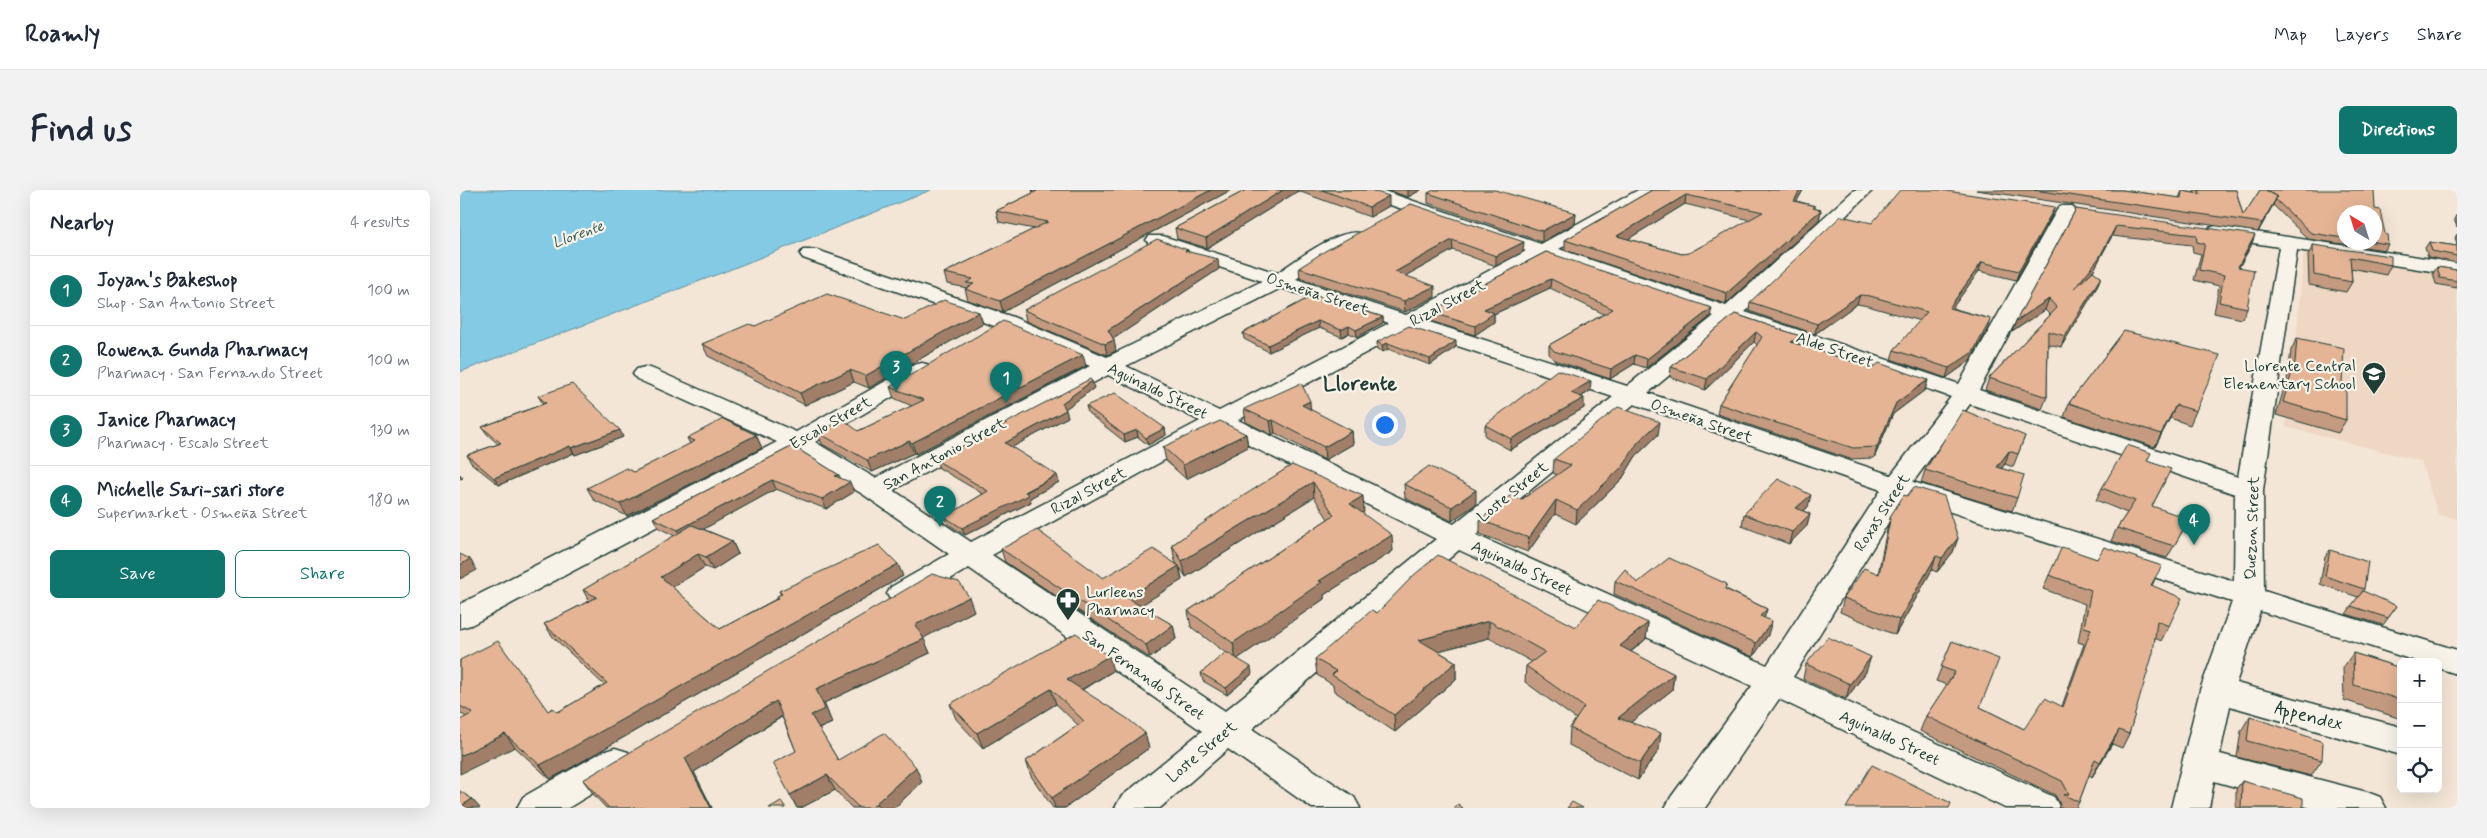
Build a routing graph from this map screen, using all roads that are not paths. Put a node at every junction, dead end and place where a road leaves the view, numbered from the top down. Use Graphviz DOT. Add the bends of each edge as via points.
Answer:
graph roads {
  1 [pos="1364,190"];
  2 [pos="1437,190"];
  3 [pos="1651,190"];
  4 [pos="1864,190"];
  5 [pos="1413,205"];
  6 [pos="2066,210"];
  7 [pos="1181,226"];
  8 [pos="2202,230"];
  9 [pos="2289,243"];
  10 [pos="1546,250"];
  11 [pos="810,254"];
  12 [pos="2457,269"];
  13 [pos="1279,281"];
  14 [pos="1030,308"];
  15 [pos="1731,313"];
  16 [pos="1005,322"];
  17 [pos="1409,322"];
  18 [pos="980,336"];
  19 [pos="938,360"];
  20 [pos="1108,366"];
  21 [pos="645,374"];
  22 [pos="1965,394"];
  23 [pos="1630,395"];
  24 [pos="1218,420"];
  25 [pos="797,442"];
  26 [pos="1896,486"];
  27 [pos="874,489"];
  28 [pos="2249,490"];
  29 [pos="1456,537"];
  30 [pos="969,554"];
  31 [pos="2249,598"];
  32 [pos="884,604"];
  33 [pos="460,617"];
  34 [pos="2457,662"];
  35 [pos="1773,682"];
  36 [pos="2217,690"];
  37 [pos="1225,730"];
  38 [pos="2397,740"];
  39 [pos="638,748"];
  40 [pos="2200,763"];
  41 [pos="536,808"];
  42 [pos="1134,808"];
  43 [pos="1341,808"];
  44 [pos="1684,808"];
  45 [pos="2041,808"];
  46 [pos="2190,808"];
  47 [pos="2367,808"];
  1 -- 5 [label="street, Alde Street"];
  2 -- 5 [label="street, San Antonio Street"];
  3 -- 10 [label="street, Rizal Street"];
  4 -- 15 [label="street, Loste Street"];
  5 -- 10 [label="street, Alde Street"];
  5 -- 13 [label="street, San Antonio Street" via="1318,255"];
  6 -- 22 [label="street, Roxas Street"];
  7 -- 13 [label="street, Osmeña Street" via="1148,245"];
  8 -- 9 [label="street"];
  9 -- 12 [label="street"];
  9 -- 28 [label="street, Quezon Street"];
  10 -- 15 [label="street, Alde Street"];
  10 -- 17 [label="street, Rizal Street"];
  11 -- 16 [label="street, Aguinaldo Street"];
  13 -- 17 [label="street, Osmeña Street"];
  13 -- 20 [label="street, San Antonio Street"];
  14 -- 16 [label="street"];
  15 -- 22 [label="street, Alde Street"];
  15 -- 23 [label="street, Loste Street"];
  16 -- 18 [label="street"];
  16 -- 20 [label="street, Aguinaldo Street"];
  17 -- 23 [label="street, Osmeña Street"];
  17 -- 24 [label="street, Rizal Street"];
  19 -- 25 [label="street, Escalo Street"];
  20 -- 24 [label="street, Aguinaldo Street"];
  20 -- 27 [label="street, San Antonio Street"];
  21 -- 25 [label="street, San Fernando Street"];
  22 -- 26 [label="street, Roxas Street"];
  22 -- 28 [label="street, Alde Street"];
  23 -- 26 [label="street, Osmeña Street"];
  23 -- 29 [label="street, Loste Street"];
  24 -- 29 [label="street, Aguinaldo Street"];
  24 -- 30 [label="street, Rizal Street"];
  25 -- 27 [label="street, San Fernando Street"];
  25 -- 33 [label="street, Escalo Street"];
  26 -- 31 [label="street, Osmeña Street"];
  26 -- 35 [label="street, Roxas Street"];
  27 -- 30 [label="street, San Fernando Street"];
  28 -- 31 [label="street, Quezon Street"];
  29 -- 35 [label="street, Aguinaldo Street"];
  29 -- 37 [label="street, Loste Street"];
  30 -- 32 [label="street, Rizal Street"];
  30 -- 37 [label="street, San Fernando Street"];
  31 -- 34 [label="street, Osmeña Street"];
  31 -- 36 [label="street, Quezon Street"];
  35 -- 44 [label="street, Roxas Street"];
  35 -- 45 [label="street, Aguinaldo Street"];
  36 -- 38 [label="street, Appendex"];
  36 -- 40 [label="street, Quezon Street"];
  37 -- 42 [label="street, Loste Street"];
  37 -- 43 [label="street, San Fernando Street"];
  39 -- 41 [label="street"];
  40 -- 46 [label="street, Quezon Street"];
  40 -- 47 [label="street"];
}
